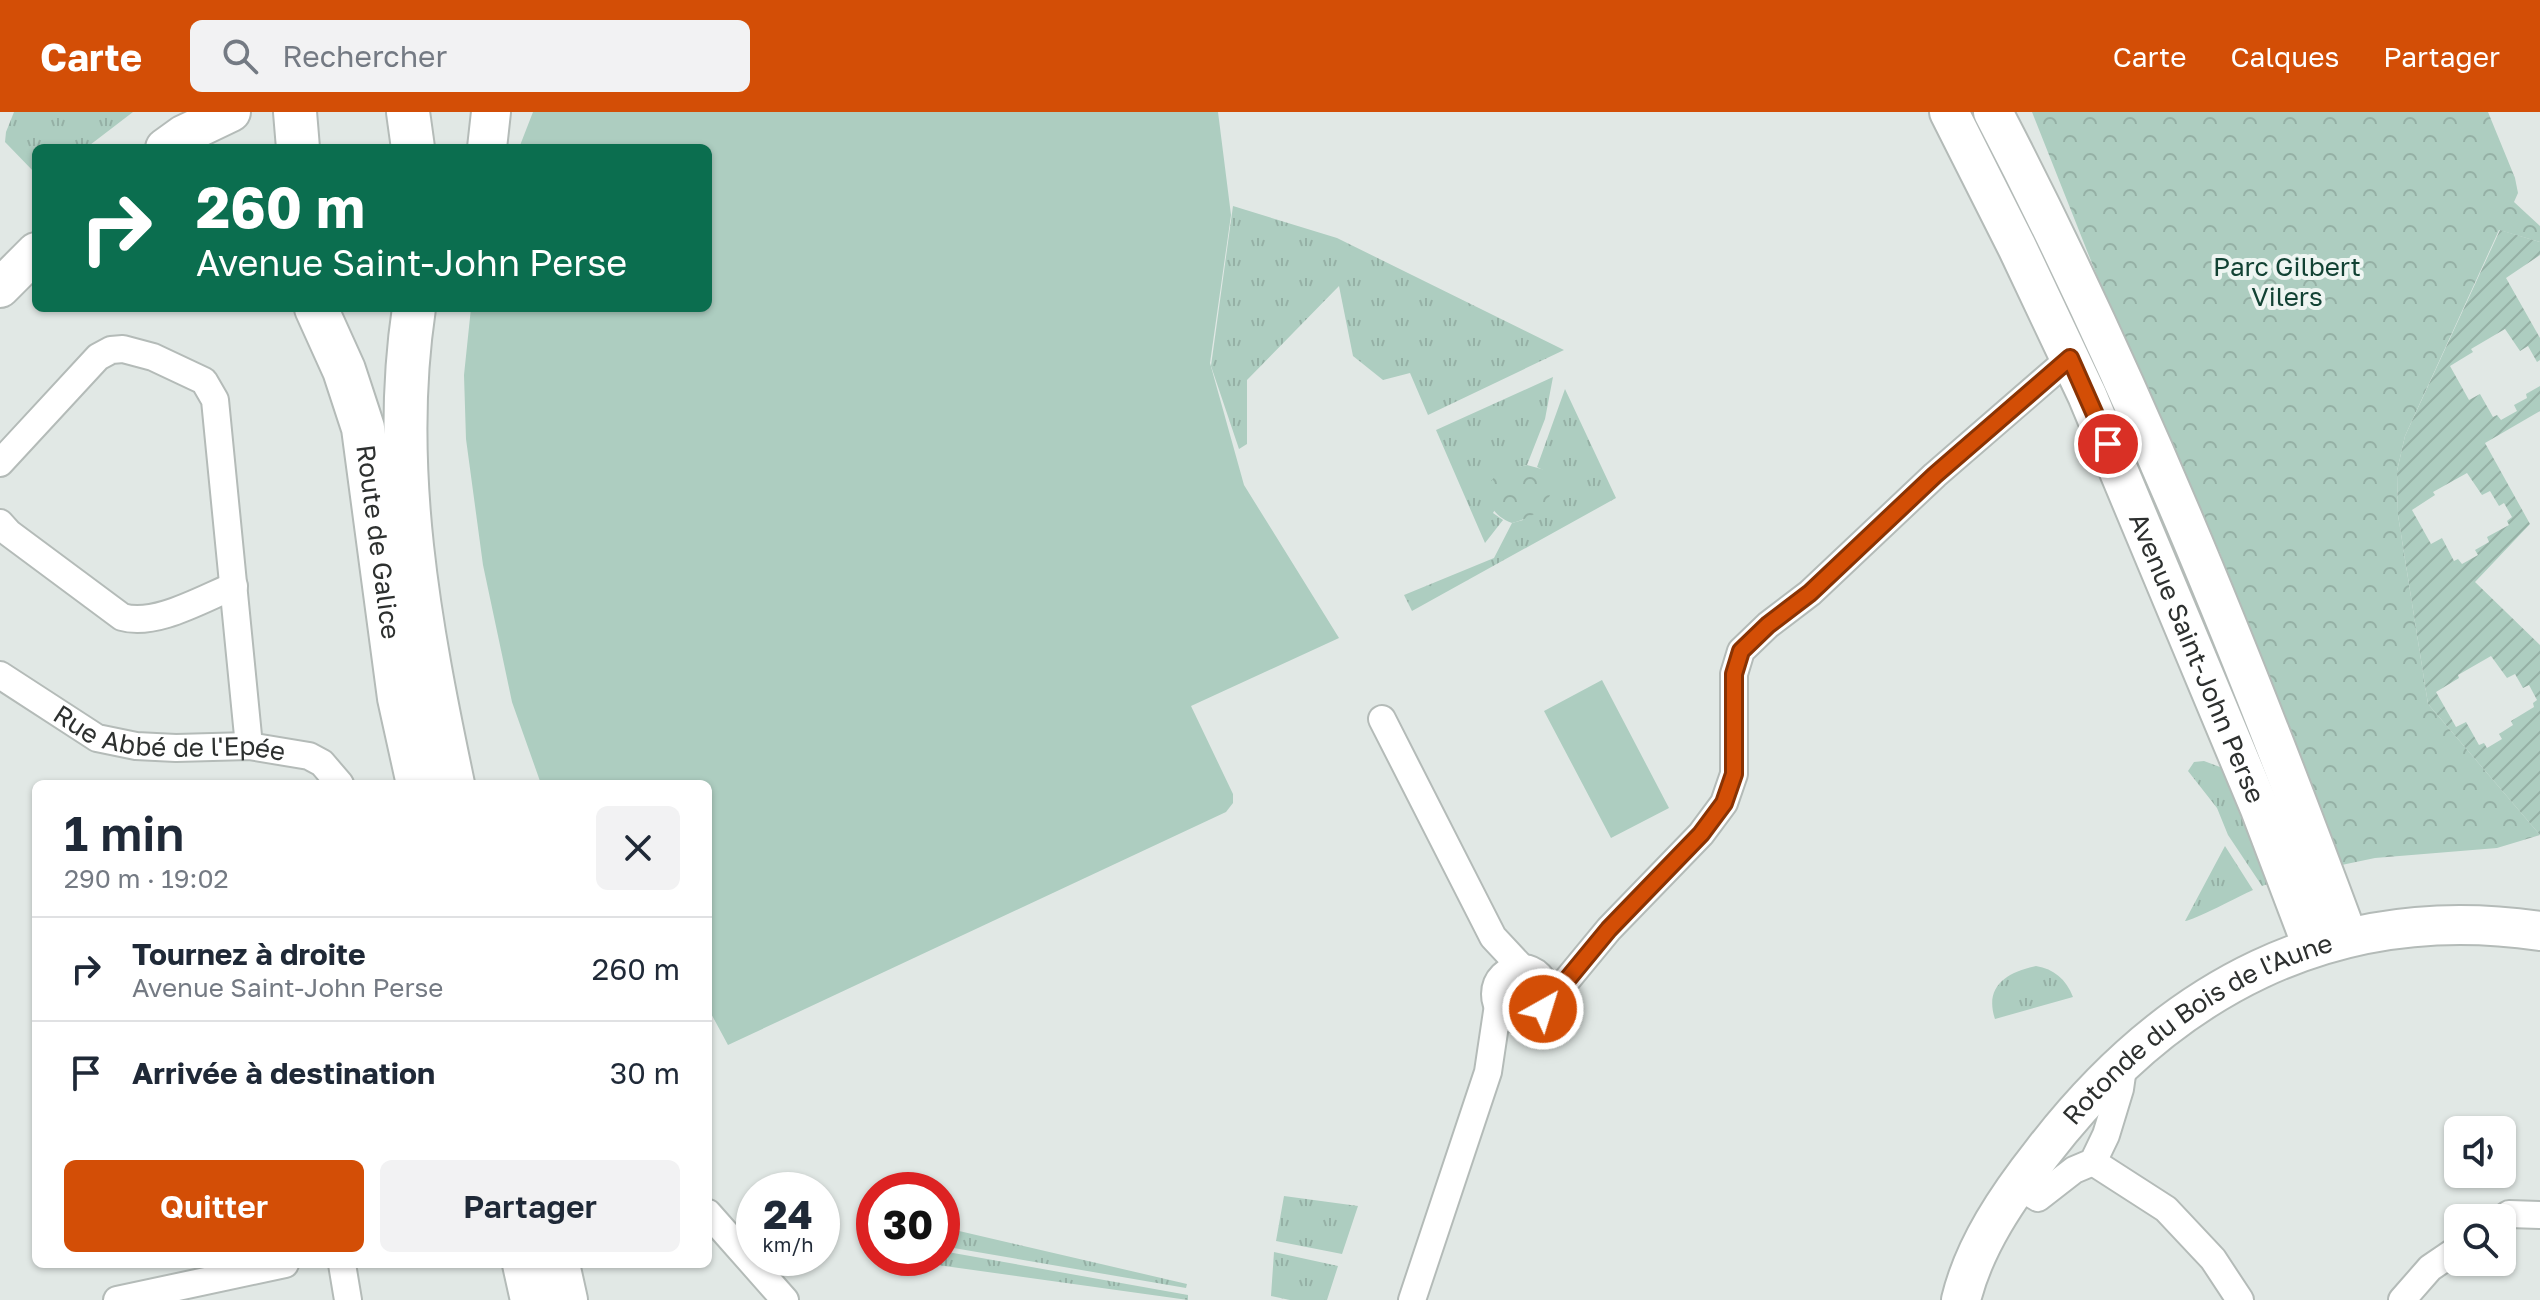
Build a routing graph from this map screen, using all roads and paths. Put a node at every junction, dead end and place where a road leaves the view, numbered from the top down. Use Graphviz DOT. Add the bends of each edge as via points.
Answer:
graph roads {
  1 [pos="231,112"];
  2 [pos="295,112"];
  3 [pos="408,112"];
  4 [pos="491,112"];
  5 [pos="1949,112"];
  6 [pos="1993,112"];
  7 [pos="171,144"];
  8 [pos="298,144"];
  9 [pos="412,144"];
  10 [pos="487,144"];
  11 [pos="32,256"];
  12 [pos="0,288"];
  13 [pos="318,312"];
  14 [pos="414,312"];
  15 [pos="2070,358"];
  16 [pos="0,463"];
  17 [pos="0,523"];
  18 [pos="234,586"];
  19 [pos="0,675"];
  20 [pos="1382,719"];
  21 [pos="249,746"];
  22 [pos="337,780"];
  23 [pos="417,780"];
  24 [pos="452,780"];
  25 [pos="2540,931"];
  26 [pos="1493,937"];
  27 [pos="2348,937"];
  28 [pos="2312,946"];
  29 [pos="1584,957"];
  30 [pos="1529,971"];
  31 [pos="1498,993"];
  32 [pos="1537,1013"];
  33 [pos="1492,1053"];
  34 [pos="2124,1061"];
  35 [pos="2093,1162"];
  36 [pos="2028,1192"];
  37 [pos="2516,1214"];
  38 [pos="2540,1215"];
  39 [pos="712,1218"];
  40 [pos="2444,1258"];
  41 [pos="266,1268"];
  42 [pos="343,1268"];
  43 [pos="525,1268"];
  44 [pos="559,1268"];
  45 [pos="117,1300"];
  46 [pos="348,1300"];
  47 [pos="532,1300"];
  48 [pos="566,1300"];
  49 [pos="785,1300"];
  50 [pos="1412,1300"];
  51 [pos="1961,1300"];
  52 [pos="2240,1300"];
  53 [pos="2402,1300"];
  1 -- 7 [label="main road"];
  2 -- 8 [label="main road"];
  3 -- 9 [label="main road"];
  4 -- 10 [label="main road"];
  5 -- 15 [label="main road, Avenue Saint-John Perse"];
  6 -- 27 [label="main road, Avenue Saint-John Perse" via="2117,367 2234,644"];
  11 -- 12 [label="main road"];
  13 -- 23 [label="main road, Route de Galice" via="363,428 399,698"];
  14 -- 24 [label="main road, Route de Galice" via="405,401 406,492 431,678"];
  15 -- 28 [label="main road, Avenue Saint-John Perse" via="2260,809"];
  15 -- 29 [label="street" via="1741,651 1734,674 1734,774 1724,803"];
  16 -- 18 [label="street" via="98,357 111,350 153,357 194,374 215,400"];
  17 -- 18 [label="street" via="122,617 137,622"];
  18 -- 21 [label="street"];
  19 -- 21 [label="street, Rue Abbé de l'Epée" via="97,738 136,746"];
  20 -- 26 [label="street"];
  21 -- 22 [label="street, Rue Abbé de l'Epée" via="309,756"];
  25 -- 27 [label="main road, Rotonde du Bois de l'Aune" via="2472,925"];
  26 -- 30 [label="street"];
  26 -- 31 [label="street"];
  27 -- 28 [label="main road, Rotonde du Bois de l'Aune"];
  28 -- 34 [label="main road, Rotonde du Bois de l'Aune" via="2239,978"];
  29 -- 30 [label="street"];
  29 -- 32 [label="street"];
  30 -- 31 [label="street" via="1508,972"];
  30 -- 32 [label="street" via="1546,986 1546,1001"];
  31 -- 32 [label="street" via="1503,1012 1516,1020"];
  31 -- 33 [label="street"];
  32 -- 33 [label="street"];
  33 -- 50 [label="street"];
  34 -- 35 [label="street" via="2106,1135"];
  34 -- 36 [label="main road, Rotonde du Bois de l'Aune" via="2090,1094"];
  35 -- 36 [label="street"];
  35 -- 52 [label="street" via="2166,1209 2213,1259"];
  36 -- 51 [label="main road, Rotonde du Bois de l'Aune" via="1977,1255"];
  37 -- 38 [label="street"];
  39 -- 49 [label="street"];
  40 -- 53 [label="street"];
  41 -- 45 [label="street"];
  42 -- 46 [label="street"];
  43 -- 47 [label="main road"];
  44 -- 48 [label="main road"];
}
